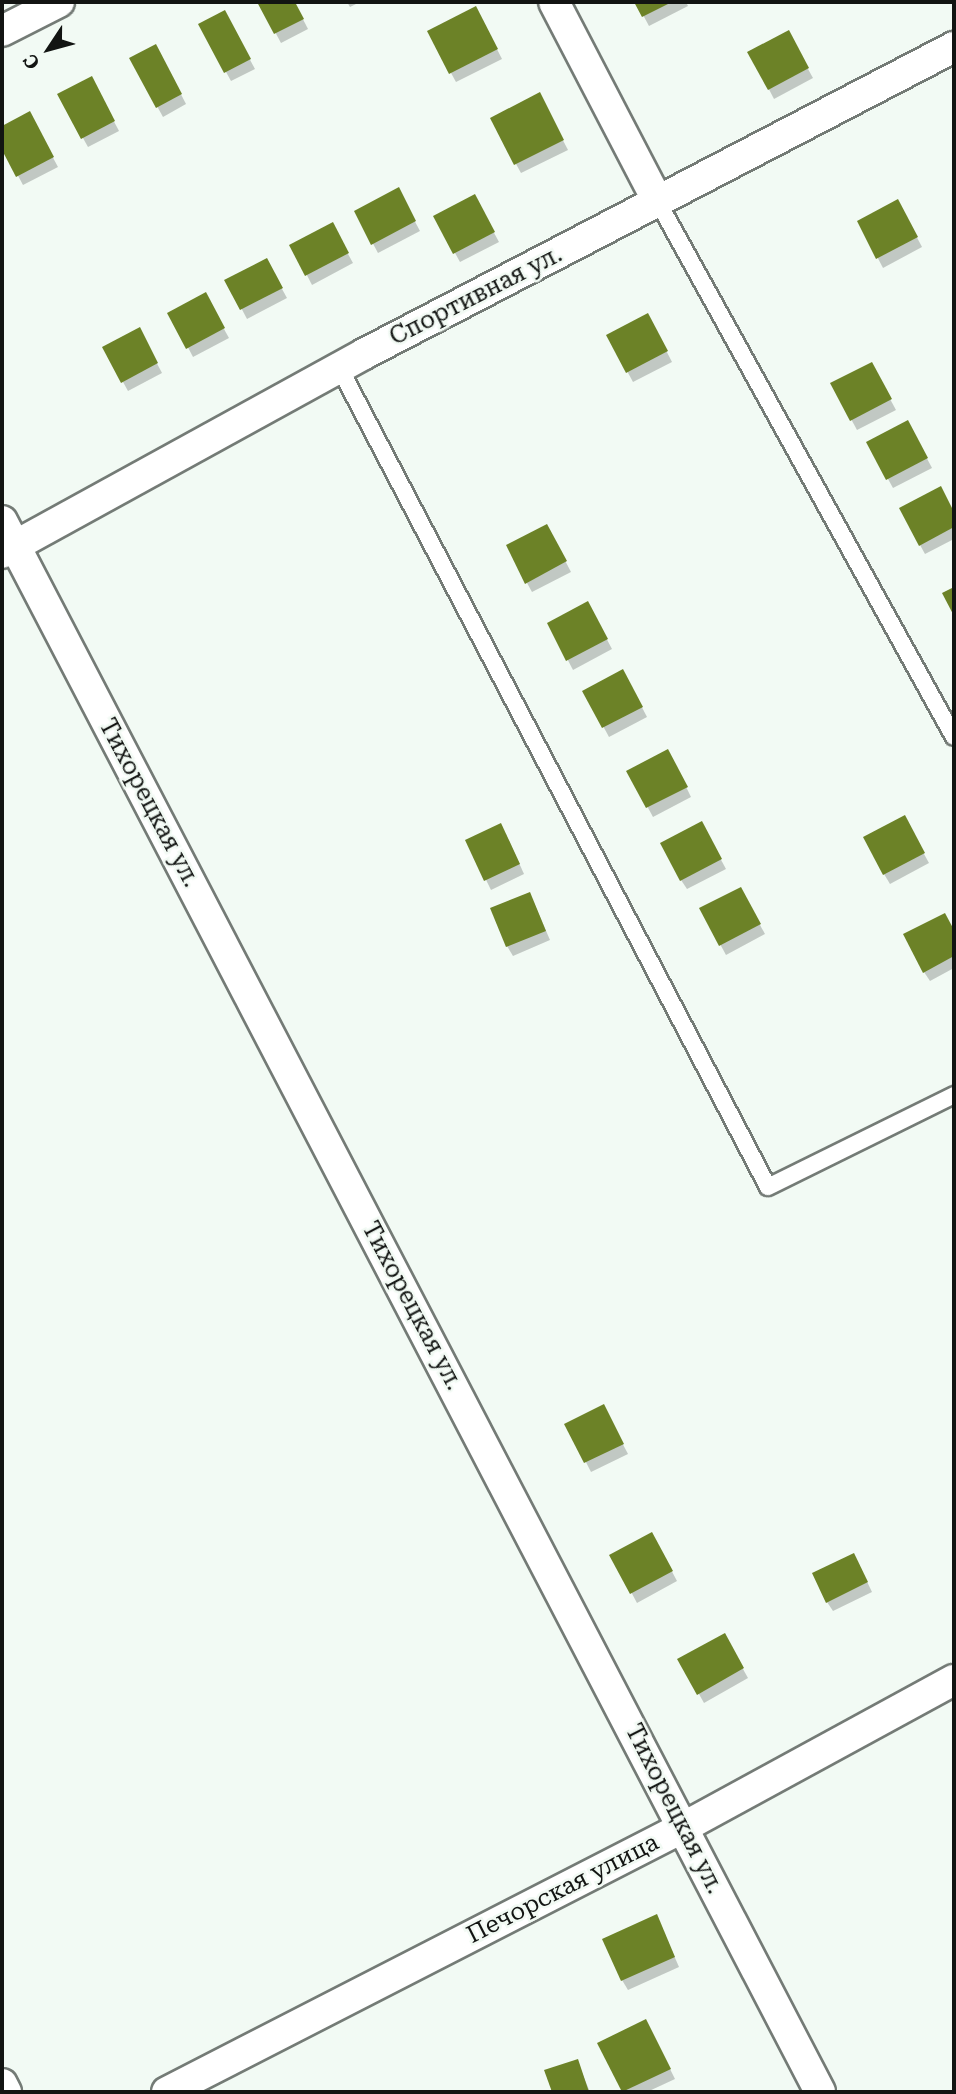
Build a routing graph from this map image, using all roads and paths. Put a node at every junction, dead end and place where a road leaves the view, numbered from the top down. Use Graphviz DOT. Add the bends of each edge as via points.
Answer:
graph roads {
  1 [pos="59,2"];
  2 [pos="554,2"];
  3 [pos="2,31"];
  4 [pos="954,47"];
  5 [pos="658,202"];
  6 [pos="339,367"];
  7 [pos="6,540"];
  8 [pos="954,737"];
  9 [pos="954,1095"];
  10 [pos="954,1680"];
  11 [pos="684,1827"];
  12 [pos="2,2084"];
  13 [pos="6,2092"];
  14 [pos="167,2092"];
  15 [pos="820,2092"];
  1 -- 3 [label="street"];
  2 -- 5 [label="street"];
  4 -- 5 [label="street, Спортивная ул."];
  5 -- 6 [label="street, Спортивная ул."];
  5 -- 8 [label="lane"];
  6 -- 7 [label="street, Спортивная ул."];
  6 -- 9 [label="lane" via="768,1187"];
  7 -- 11 [label="street, Тихорецкая ул."];
  10 -- 11 [label="street, Печорская улица"];
  11 -- 14 [label="street, Печорская улица"];
  11 -- 15 [label="street, Тихорецкая ул."];
  12 -- 13 [label="street"];
}
